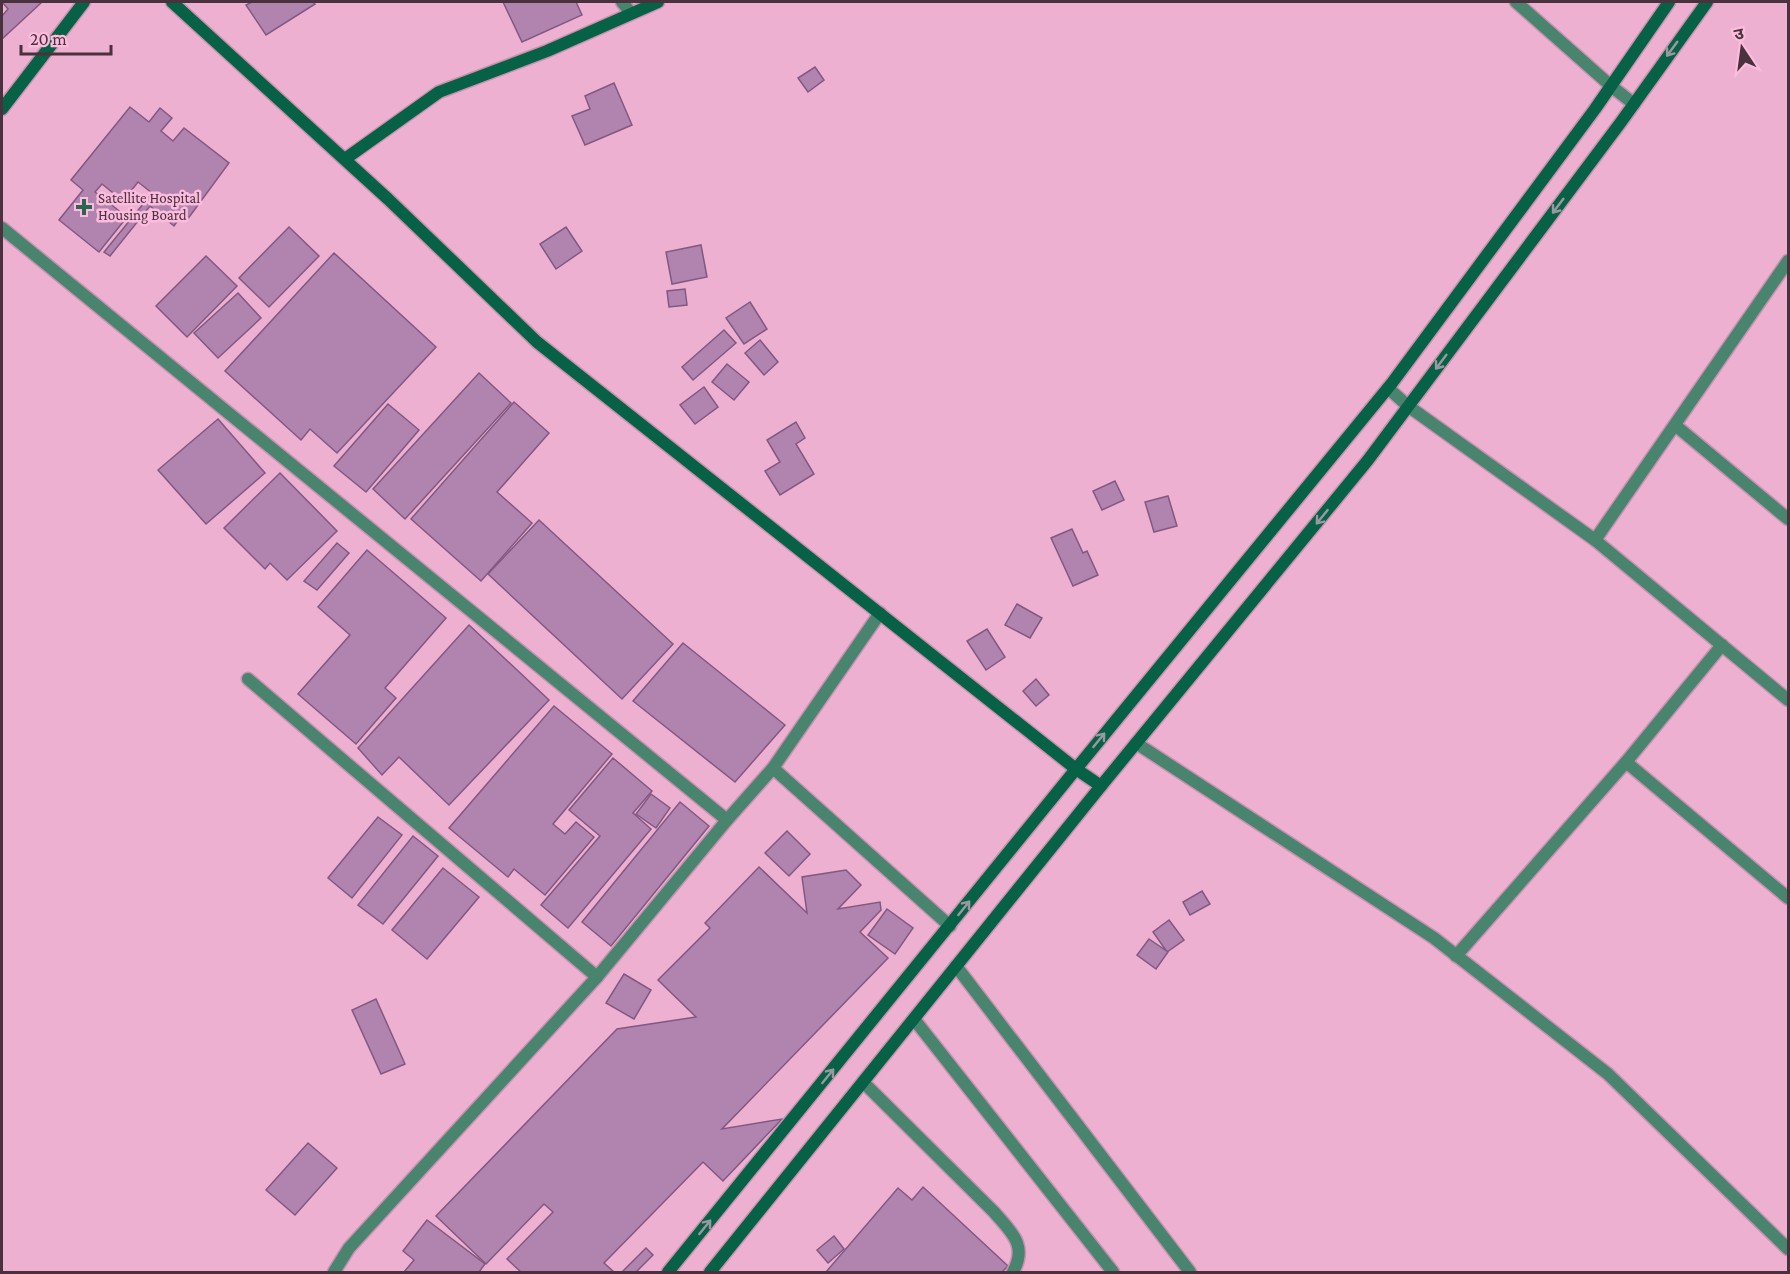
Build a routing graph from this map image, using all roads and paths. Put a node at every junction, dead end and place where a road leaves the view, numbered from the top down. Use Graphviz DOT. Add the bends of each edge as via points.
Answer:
graph roads {
  1 [pos="84,2"];
  2 [pos="174,2"];
  3 [pos="622,2"];
  4 [pos="658,2"];
  5 [pos="1516,2"];
  6 [pos="1669,2"];
  7 [pos="1707,2"];
  8 [pos="631,13"];
  9 [pos="1611,86"];
  10 [pos="1634,104"];
  11 [pos="2,109"];
  12 [pos="345,159"];
  13 [pos="2,228"];
  14 [pos="1788,261"];
  15 [pos="1388,388"];
  16 [pos="1408,406"];
  17 [pos="1675,425"];
  18 [pos="1788,519"];
  19 [pos="1595,540"];
  20 [pos="880,613"];
  21 [pos="1722,645"];
  22 [pos="248,679"];
  23 [pos="1788,700"];
  24 [pos="1136,743"];
  25 [pos="1626,762"];
  26 [pos="773,768"];
  27 [pos="1076,769"];
  28 [pos="1101,786"];
  29 [pos="727,820"];
  30 [pos="1788,898"];
  31 [pos="950,926"];
  32 [pos="1456,956"];
  33 [pos="956,966"];
  34 [pos="597,977"];
  35 [pos="914,1019"];
  36 [pos="863,1082"];
  37 [pos="1788,1250"];
  38 [pos="334,1272"];
  39 [pos="668,1272"];
  40 [pos="710,1272"];
  41 [pos="1013,1272"];
  42 [pos="1113,1272"];
  43 [pos="1190,1272"];
  1 -- 11 [label="street"];
  2 -- 12 [label="street"];
  3 -- 8 [label="street"];
  4 -- 8 [label="street"];
  5 -- 9 [label="street"];
  6 -- 9 [label="street"];
  7 -- 10 [label="street, one-way"];
  8 -- 12 [label="street" via="547,51 439,92"];
  9 -- 10 [label="street"];
  9 -- 15 [label="street"];
  10 -- 16 [label="street, one-way"];
  12 -- 20 [label="street" via="537,342"];
  13 -- 29 [label="street"];
  14 -- 17 [label="street"];
  15 -- 16 [label="street"];
  27 -- 15 [label="street, one-way"];
  16 -- 19 [label="street"];
  16 -- 24 [label="street, one-way"];
  17 -- 18 [label="street"];
  17 -- 19 [label="street"];
  19 -- 21 [label="street"];
  20 -- 26 [label="street"];
  20 -- 27 [label="street"];
  21 -- 23 [label="street"];
  21 -- 25 [label="street"];
  22 -- 34 [label="street"];
  24 -- 28 [label="street"];
  24 -- 32 [label="street"];
  25 -- 30 [label="street"];
  25 -- 32 [label="street"];
  26 -- 29 [label="street"];
  26 -- 31 [label="street"];
  27 -- 28 [label="street"];
  31 -- 27 [label="street, one-way"];
  28 -- 33 [label="street"];
  29 -- 34 [label="street"];
  39 -- 31 [label="street, one-way"];
  32 -- 37 [label="street" via="1608,1074"];
  33 -- 35 [label="street"];
  33 -- 43 [label="street"];
  34 -- 38 [label="street" via="349,1248"];
  35 -- 36 [label="street"];
  35 -- 42 [label="street"];
  36 -- 40 [label="street"];
  36 -- 41 [label="street" via="1012,1233 1018,1244 1019,1261"];
}
